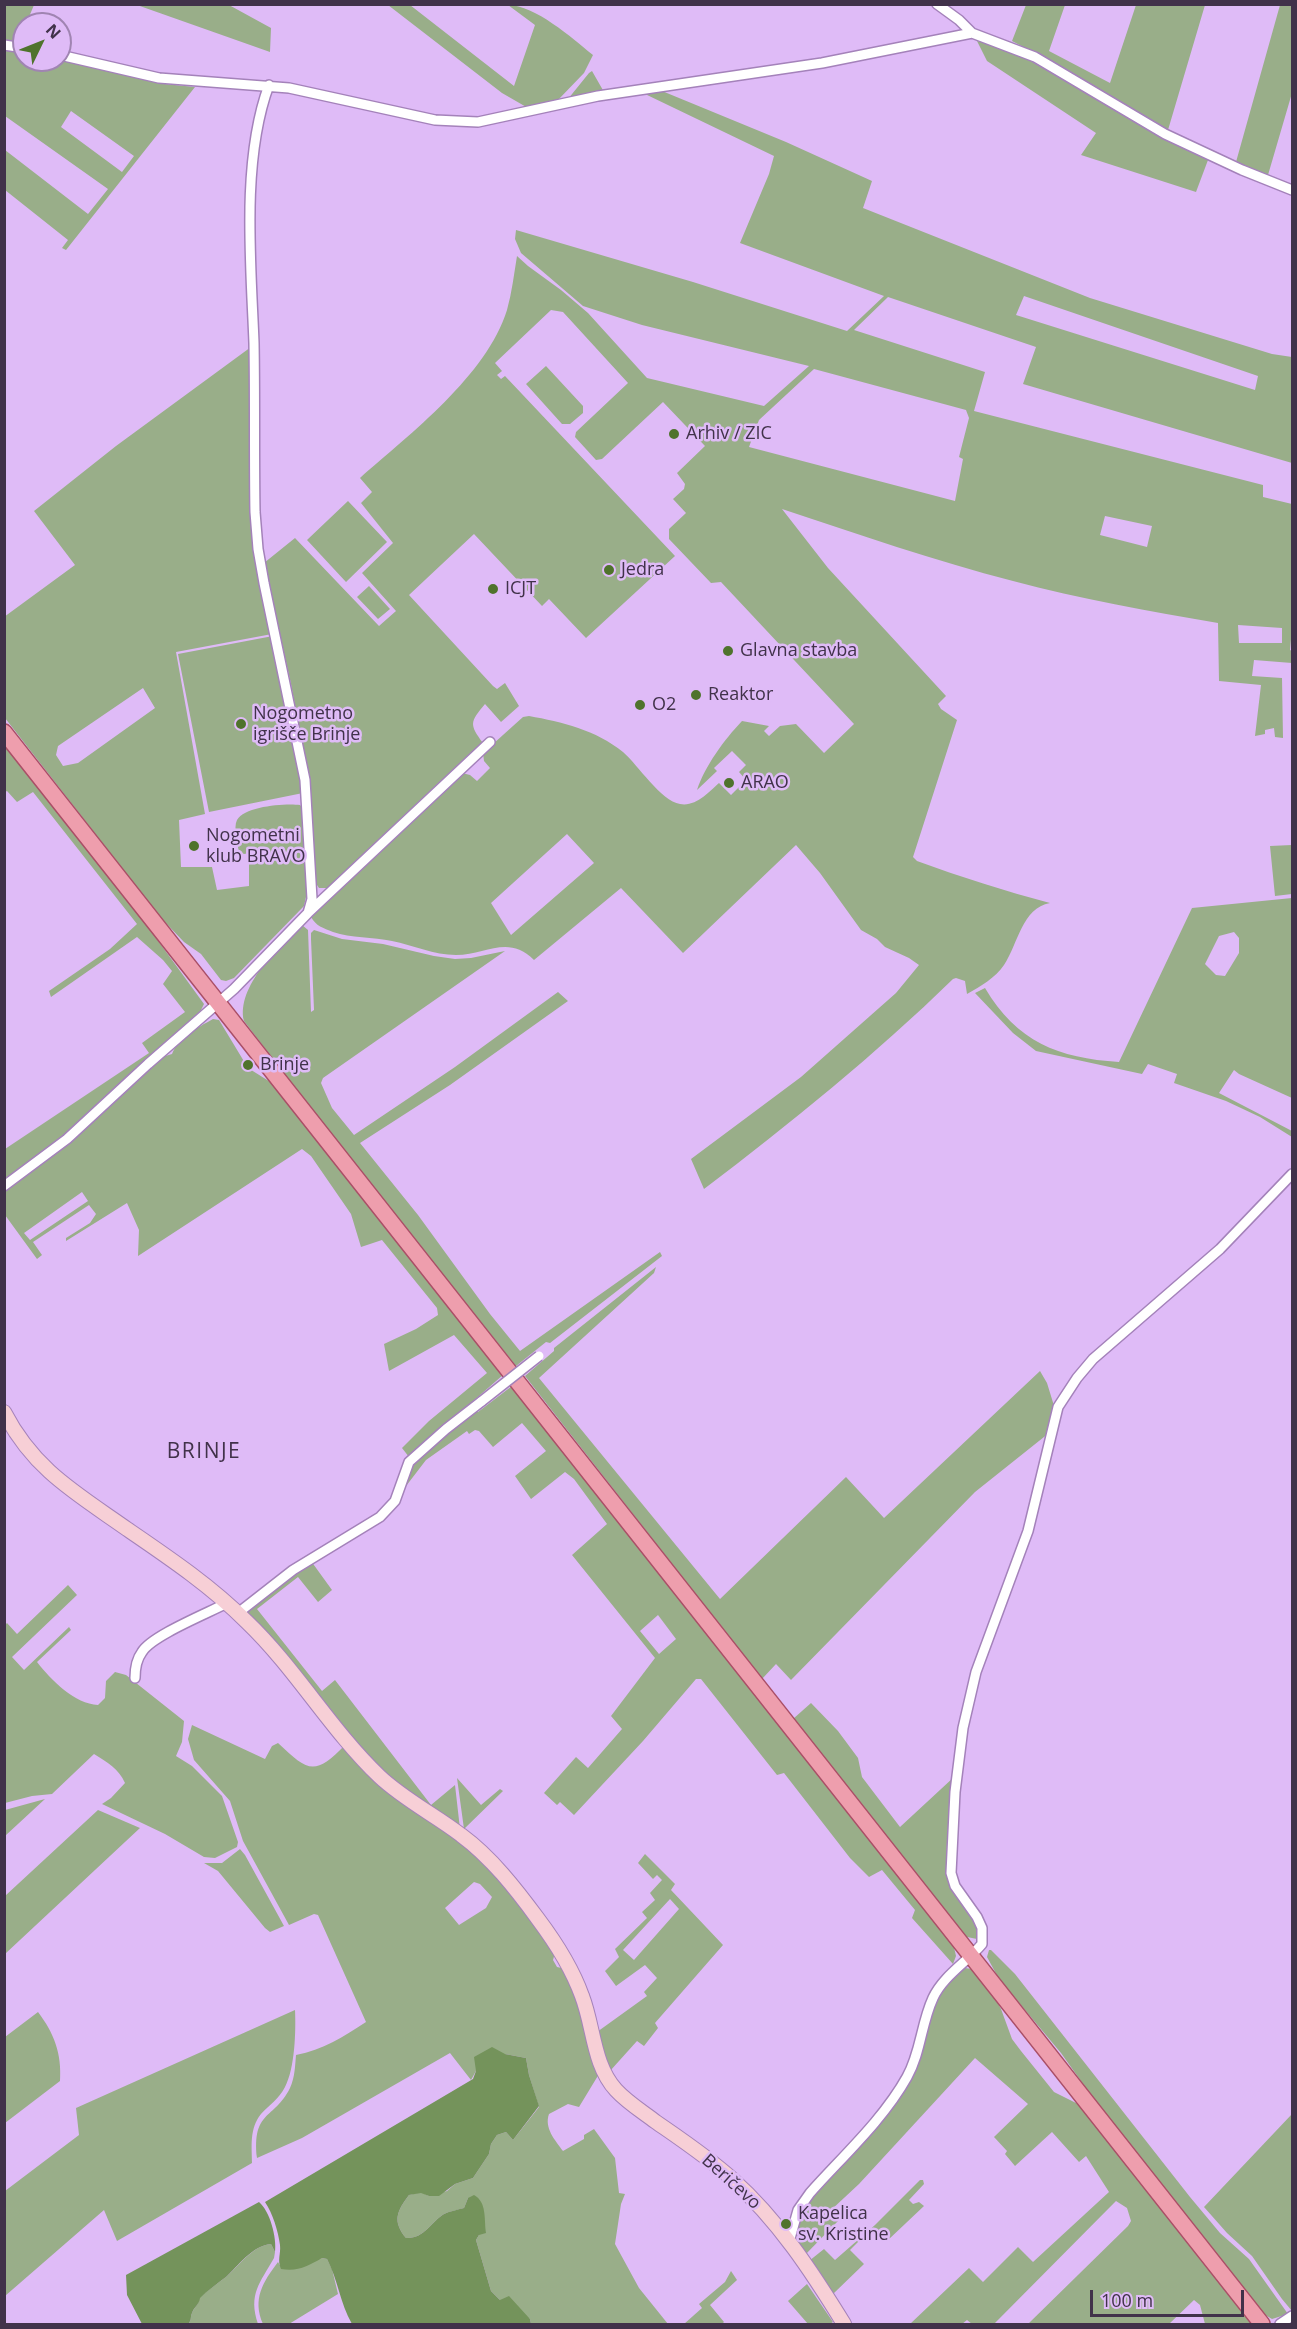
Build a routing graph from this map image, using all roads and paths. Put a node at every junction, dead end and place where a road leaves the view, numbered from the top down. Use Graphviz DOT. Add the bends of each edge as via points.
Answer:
graph roads {
  1 [pos="937,4"];
  2 [pos="972,33"];
  3 [pos="72,58"];
  4 [pos="269,85"];
  5 [pos="1293,190"];
  6 [pos="4,732"];
  7 [pos="490,742"];
  8 [pos="308,913"];
  9 [pos="219,1003"];
  10 [pos="1293,1174"];
  11 [pos="4,1185"];
  12 [pos="538,1356"];
  13 [pos="4,1412"];
  14 [pos="227,1603"];
  15 [pos="238,1613"];
  16 [pos="135,1678"];
  17 [pos="970,1956"];
  18 [pos="789,2242"];
  19 [pos="1292,2318"];
  20 [pos="844,2325"];
  21 [pos="1262,2325"];
  22 [pos="1280,2325"];
  1 -- 2 [label="street"];
  2 -- 4 [label="street" via="822,63 598,96 478,122 435,120"];
  2 -- 5 [label="street" via="1035,57 1165,134"];
  3 -- 4 [label="street" via="159,78"];
  4 -- 8 [label="street" via="257,129 251,212 255,512 264,583 305,780 312,899"];
  6 -- 9 [label="main road"];
  7 -- 8 [label="street"];
  8 -- 9 [label="street"];
  9 -- 11 [label="street" via="67,1139"];
  9 -- 17 [label="main road"];
  10 -- 17 [label="street" via="1220,1249 1093,1359 1058,1407 1028,1531 976,1672 963,1728 950,1859 955,1886 982,1928 982,1944"];
  12 -- 15 [label="street, bridge" via="409,1462 395,1501 380,1517 293,1570"];
  13 -- 14 [label="street, Beričevo" via="32,1454 56,1479"];
  14 -- 15 [label="street, Beričevo"];
  14 -- 16 [label="street" via="154,1640 139,1657"];
  15 -- 18 [label="street, Beričevo" via="290,1668 381,1778 462,1835 537,1918 573,1974 599,2060 617,2091 733,2180"];
  17 -- 18 [label="street" via="933,1997 914,2066 896,2096 810,2193 798,2210"];
  17 -- 21 [label="main road"];
  18 -- 20 [label="street, Beričevo"];
  19 -- 22 [label="street"];
}
